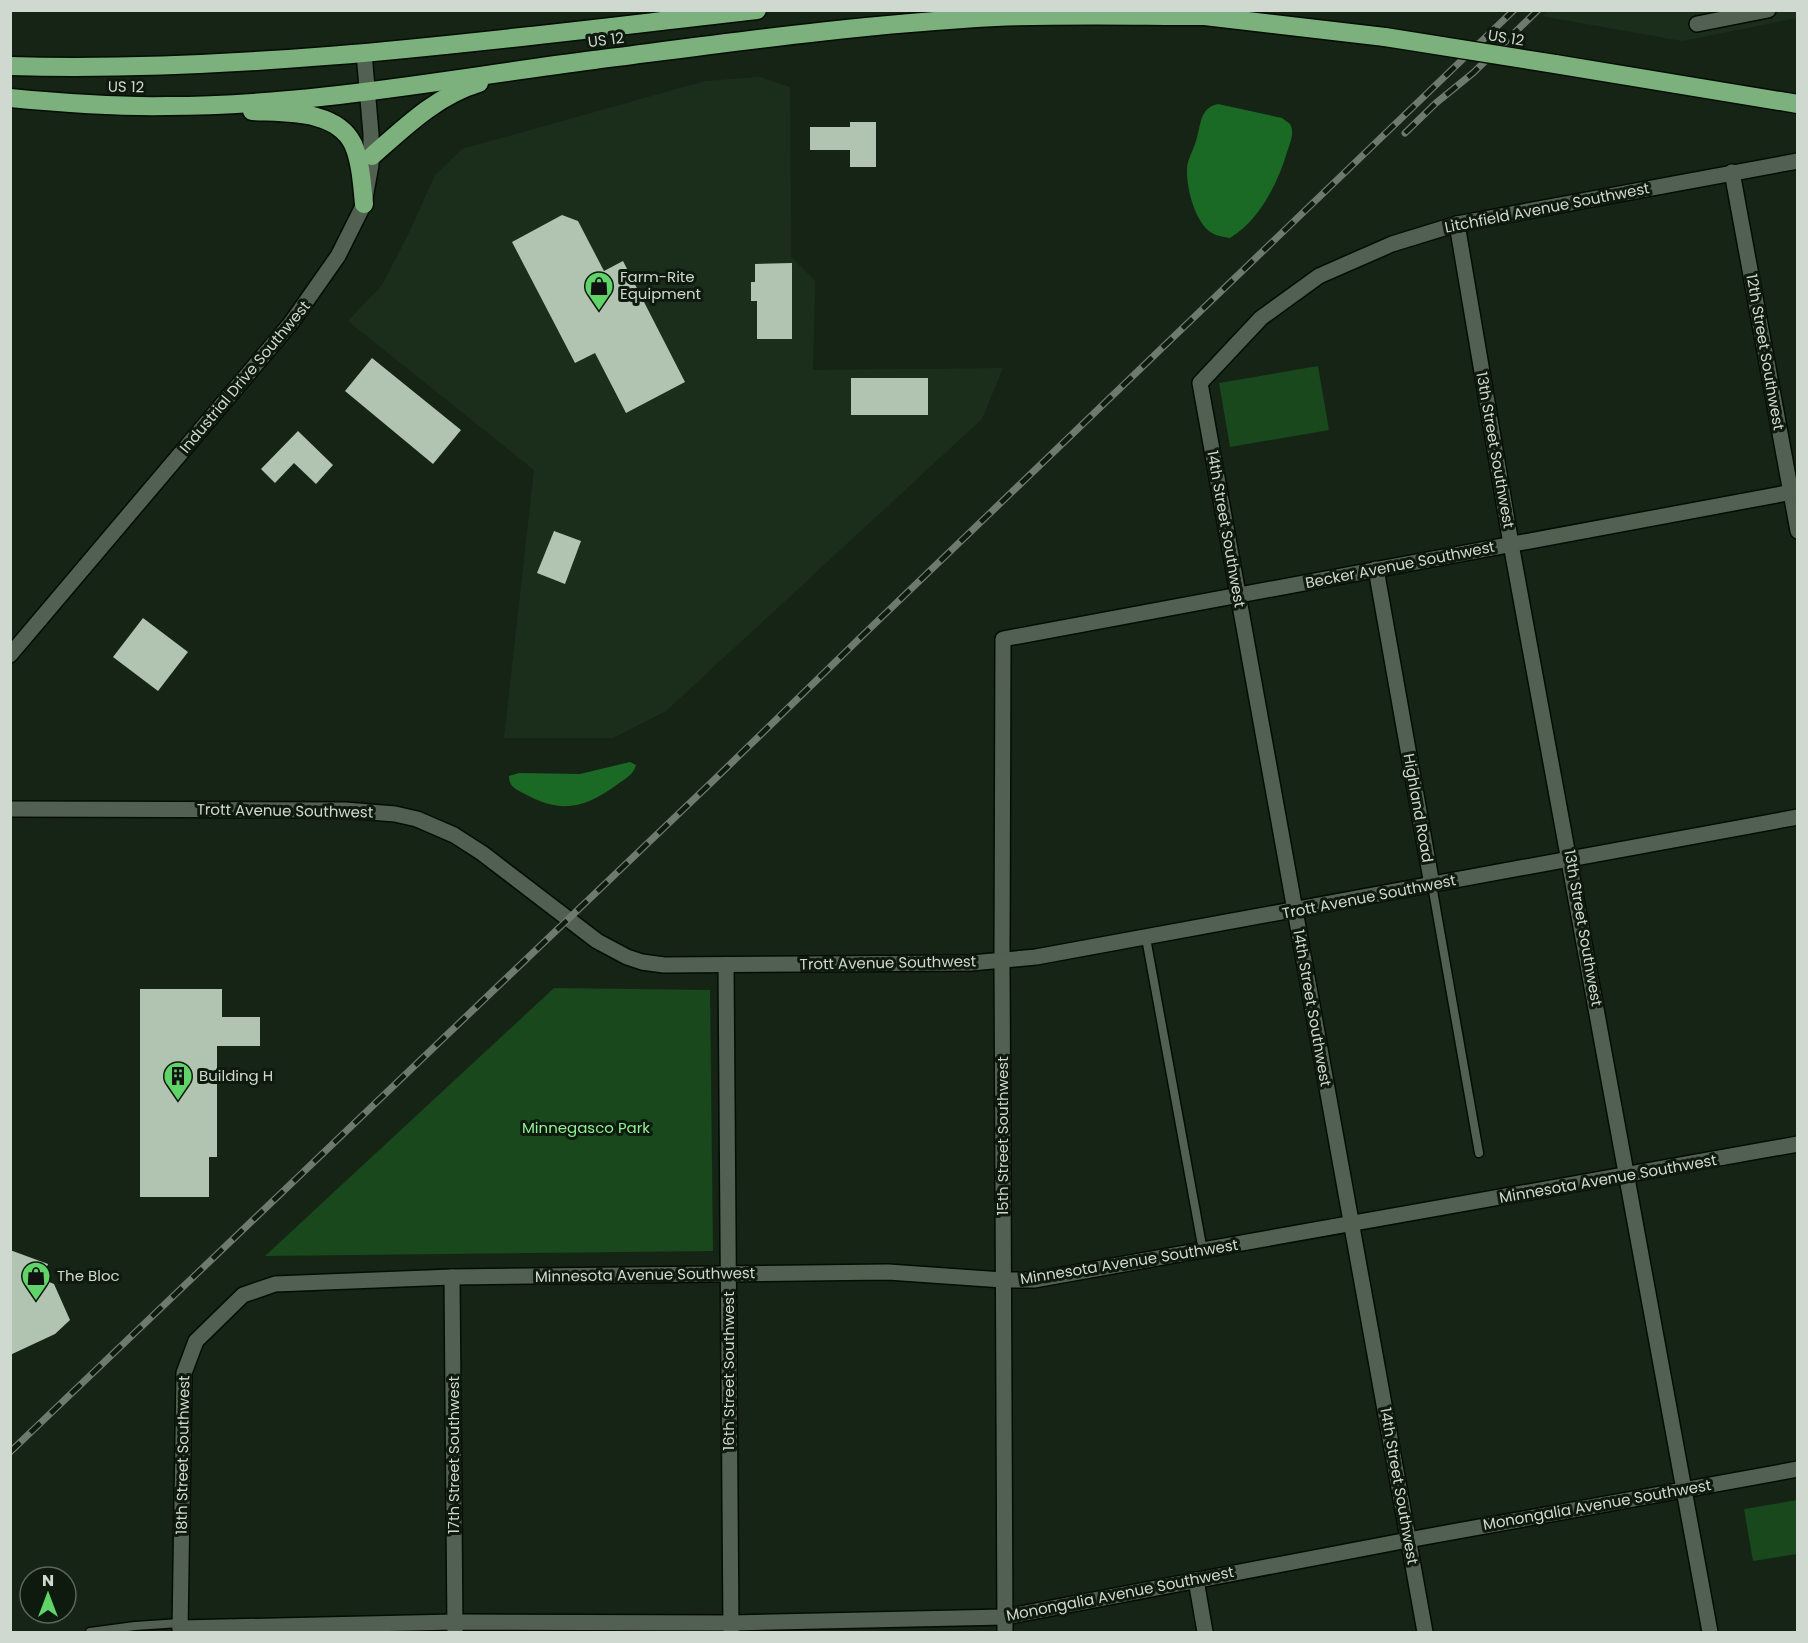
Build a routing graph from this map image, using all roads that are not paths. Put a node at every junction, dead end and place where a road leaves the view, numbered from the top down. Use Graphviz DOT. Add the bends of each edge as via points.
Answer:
graph roads {
  1 [pos="757,10"];
  2 [pos="1158,10"];
  3 [pos="1768,10"];
  4 [pos="1208,16"];
  5 [pos="1697,24"];
  6 [pos="364,53"];
  7 [pos="10,66"];
  8 [pos="548,66"];
  9 [pos="368,92"];
  10 [pos="10,98"];
  11 [pos="1797,104"];
  12 [pos="169,106"];
  13 [pos="372,156"];
  14 [pos="1797,161"];
  15 [pos="1732,172"];
  16 [pos="364,204"];
  17 [pos="1457,224"];
  18 [pos="1200,383"];
  19 [pos="1794,492"];
  20 [pos="1797,531"];
  21 [pos="1511,544"];
  22 [pos="1376,569"];
  23 [pos="1238,595"];
  24 [pos="1003,639"];
  25 [pos="10,655"];
  26 [pos="10,809"];
  27 [pos="1797,817"];
  28 [pos="1570,859"];
  29 [pos="1432,885"];
  30 [pos="1294,911"];
  31 [pos="1146,938"];
  32 [pos="1002,960"];
  33 [pos="726,965"];
  34 [pos="1797,1144"];
  35 [pos="1479,1153"];
  36 [pos="1627,1176"];
  37 [pos="1351,1225"];
  38 [pos="1203,1251"];
  39 [pos="728,1273"];
  40 [pos="452,1277"];
  41 [pos="1003,1280"];
  42 [pos="1797,1469"];
  43 [pos="1684,1490"];
  44 [pos="1408,1540"];
  45 [pos="1196,1580"];
  46 [pos="1005,1625"];
  47 [pos="455,1627"];
  48 [pos="180,1628"];
  49 [pos="731,1628"];
  50 [pos="90,1632"];
  51 [pos="1205,1632"];
  52 [pos="1425,1632"];
  53 [pos="1710,1632"];
  1 -- 6 [label="highway, US 12 / US 12"];
  2 -- 4 [label="highway, US 12 / US 12"];
  3 -- 5 [label="street"];
  4 -- 8 [label="highway, US 12 / US 12" via="1048,16 929,22"];
  4 -- 11 [label="highway, US 12 / US 12, bridge" via="1385,37"];
  6 -- 7 [label="highway, US 12 / US 12" via="243,62"];
  6 -- 9 [label="street, Industrial Drive Southwest"];
  8 -- 9 [label="highway, US 12 / US 12"];
  8 -- 13 [label="highway" via="493,79 446,97"];
  9 -- 12 [label="highway, US 12 / US 12"];
  9 -- 13 [label="street, Industrial Drive Southwest"];
  10 -- 12 [label="highway, US 12 / US 12"];
  12 -- 16 [label="highway" via="294,114 336,124 353,145"];
  13 -- 16 [label="street, Industrial Drive Southwest"];
  14 -- 15 [label="street, Litchfield Avenue Southwest"];
  15 -- 17 [label="street, Litchfield Avenue Southwest"];
  15 -- 19 [label="street, 12th Street Southwest"];
  16 -- 25 [label="street, Industrial Drive Southwest" via="328,272 291,323"];
  17 -- 18 [label="street, Litchfield Avenue Southwest" via="1392,244 1319,276 1261,318"];
  17 -- 21 [label="street, 13th Street Southwest"];
  18 -- 23 [label="street, 14th Street Southwest"];
  19 -- 20 [label="street, 12th Street Southwest"];
  19 -- 21 [label="street, Becker Avenue Southwest"];
  21 -- 22 [label="street, Becker Avenue Southwest"];
  21 -- 28 [label="street, 13th Street Southwest"];
  22 -- 23 [label="street, Becker Avenue Southwest"];
  22 -- 29 [label="street, Highland Road"];
  23 -- 24 [label="street, Becker Avenue Southwest"];
  23 -- 30 [label="street, 14th Street Southwest"];
  24 -- 32 [label="street, 15th Street Southwest"];
  26 -- 33 [label="street, Trott Avenue Southwest" via="335,809 417,819 482,853 614,951 648,963"];
  27 -- 28 [label="street, Trott Avenue Southwest"];
  28 -- 29 [label="street, Trott Avenue Southwest"];
  28 -- 36 [label="street, 13th Street Southwest"];
  29 -- 30 [label="street, Trott Avenue Southwest"];
  29 -- 35 [label="lane, Highland Road"];
  30 -- 31 [label="street, Trott Avenue Southwest"];
  30 -- 37 [label="street, 14th Street Southwest"];
  31 -- 32 [label="street, Trott Avenue Southwest"];
  31 -- 38 [label="lane"];
  32 -- 33 [label="street, Trott Avenue Southwest"];
  32 -- 41 [label="street, 15th Street Southwest"];
  33 -- 39 [label="street, 16th Street Southwest"];
  34 -- 36 [label="street, Minnesota Avenue Southwest"];
  36 -- 37 [label="street, Minnesota Avenue Southwest"];
  36 -- 43 [label="street, 13th Street Southwest"];
  37 -- 38 [label="street, Minnesota Avenue Southwest"];
  37 -- 44 [label="street, 14th Street Southwest"];
  38 -- 41 [label="street, Minnesota Avenue Southwest" via="1034,1280"];
  39 -- 40 [label="street, Minnesota Avenue Southwest"];
  39 -- 41 [label="street, Minnesota Avenue Southwest" via="888,1272"];
  39 -- 49 [label="street, 16th Street Southwest"];
  40 -- 47 [label="street, 17th Street Southwest"];
  40 -- 48 [label="street, 18th Street Southwest" via="275,1284 243,1295 196,1341 184,1373"];
  41 -- 46 [label="street, 15th Street Southwest"];
  42 -- 43 [label="street, Monongalia Avenue Southwest"];
  43 -- 44 [label="street, Monongalia Avenue Southwest"];
  43 -- 53 [label="street, 13th Street Southwest"];
  44 -- 45 [label="street, Monongalia Avenue Southwest"];
  44 -- 52 [label="street, 14th Street Southwest"];
  45 -- 46 [label="street, Monongalia Avenue Southwest"];
  45 -- 51 [label="street"];
  46 -- 49 [label="street, Monongalia Avenue Southwest"];
  47 -- 48 [label="street, Monongalia Avenue Southwest"];
  47 -- 49 [label="street, Monongalia Avenue Southwest"];
  48 -- 50 [label="lane" via="135,1626"];
}
